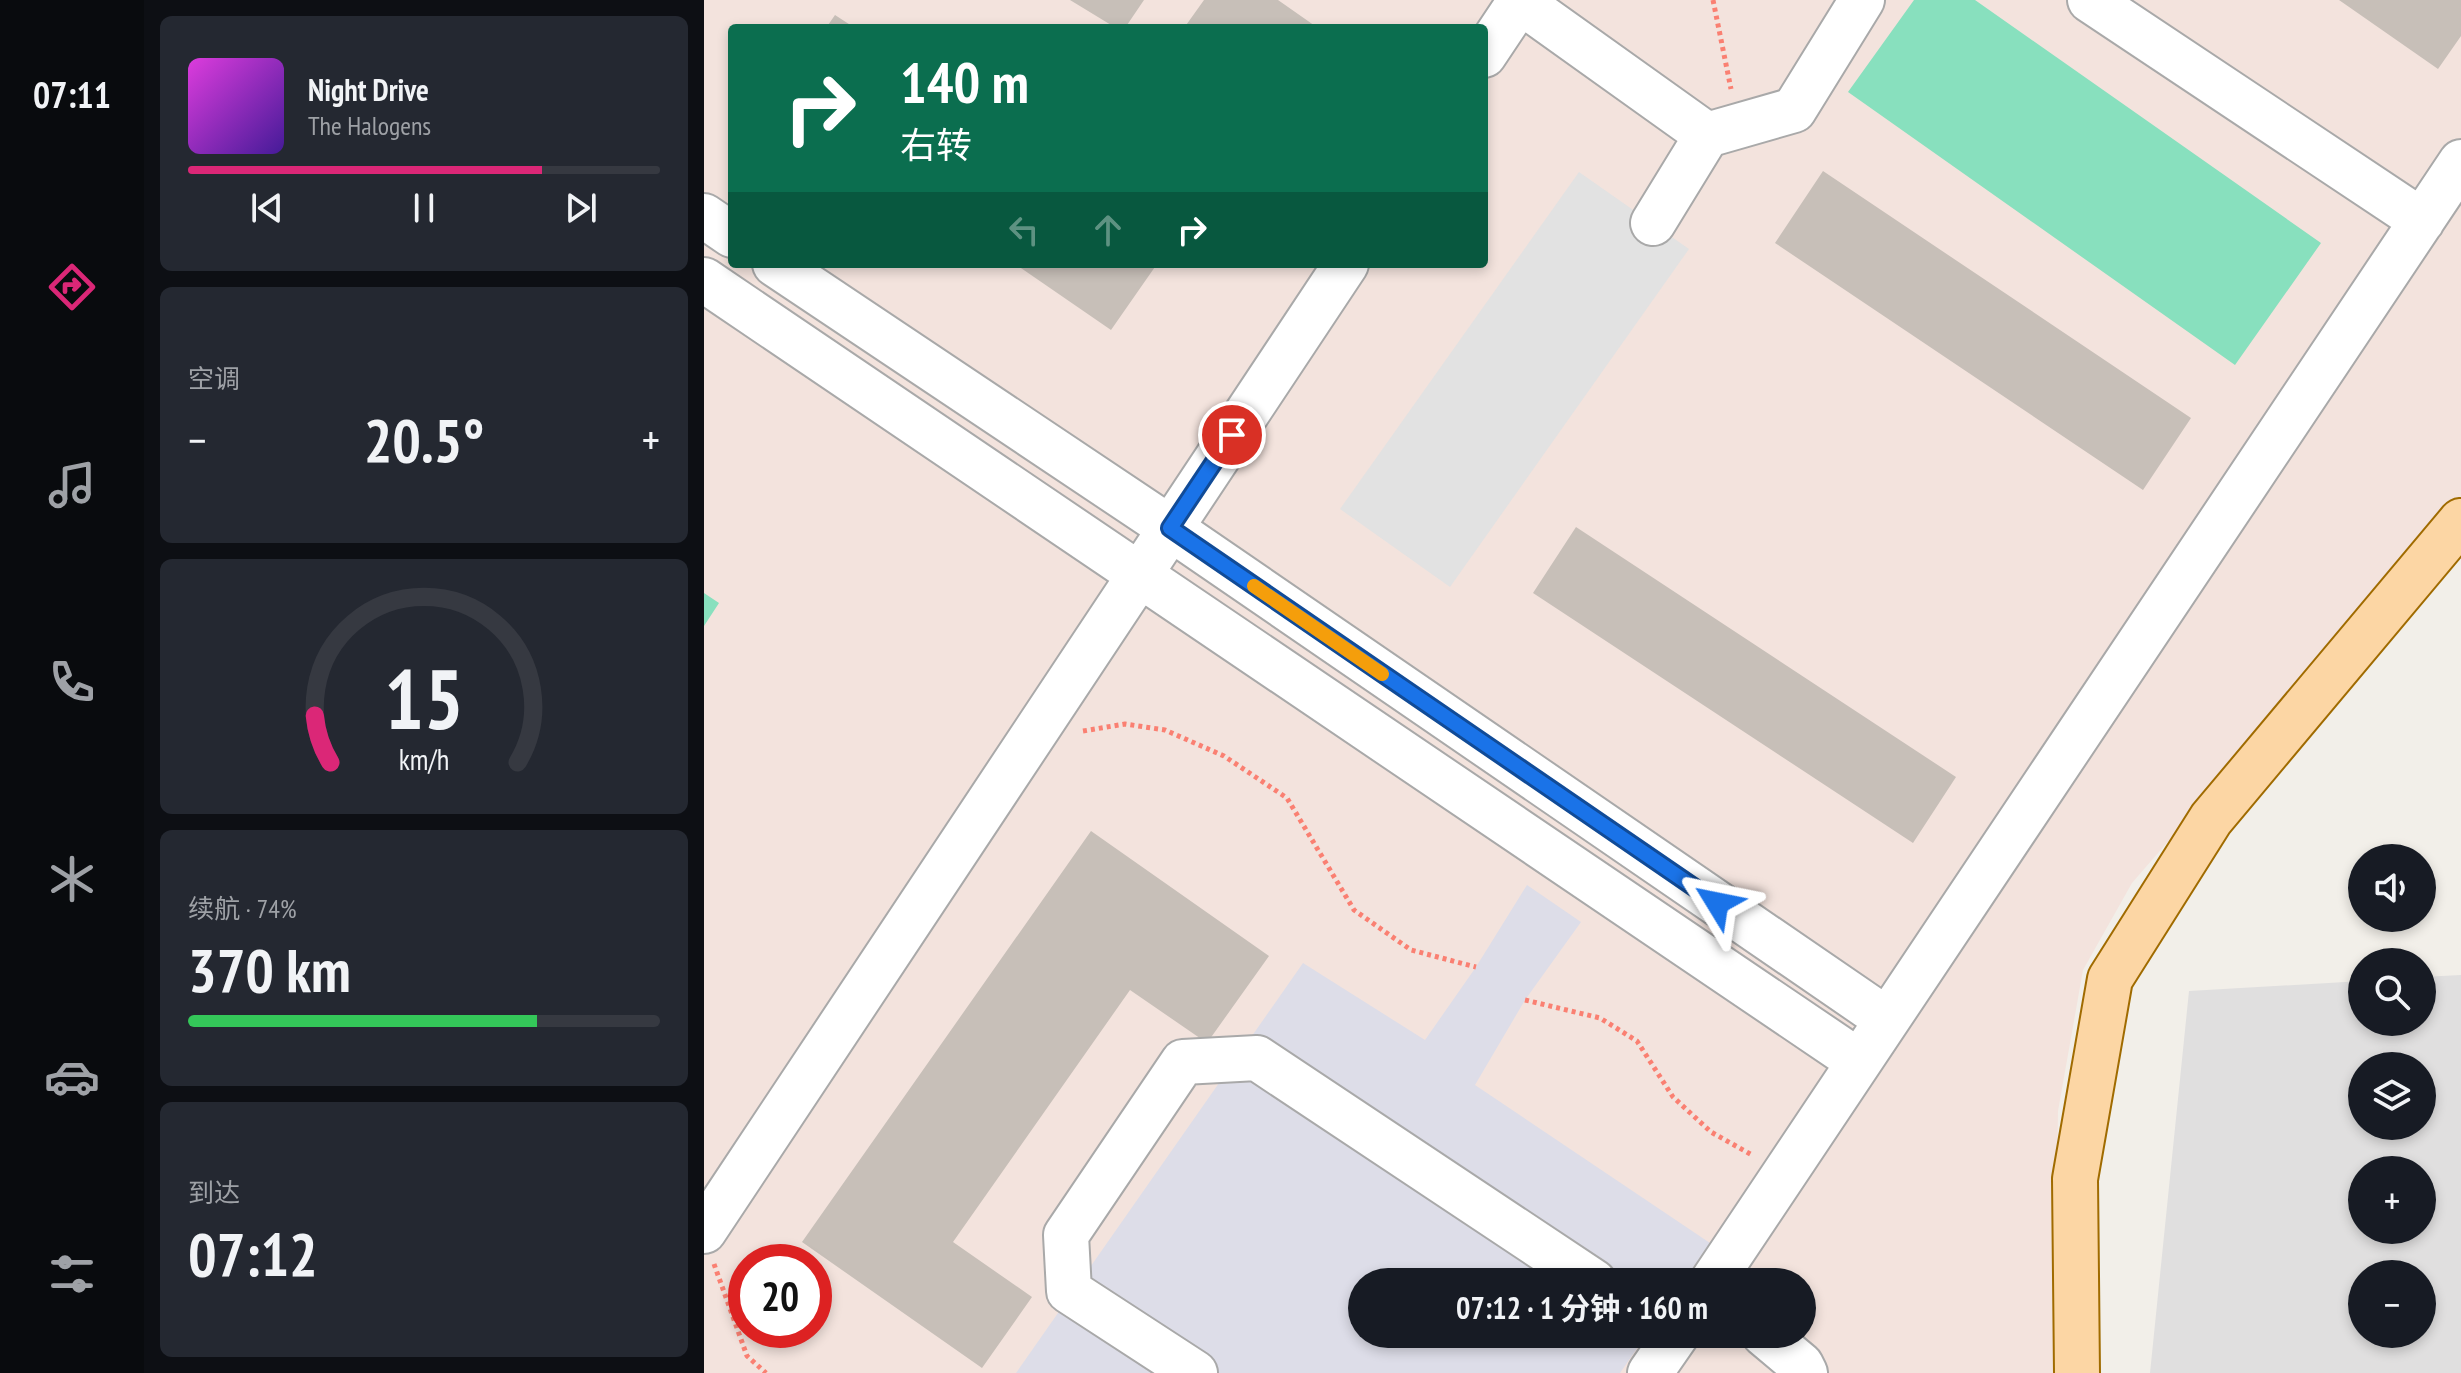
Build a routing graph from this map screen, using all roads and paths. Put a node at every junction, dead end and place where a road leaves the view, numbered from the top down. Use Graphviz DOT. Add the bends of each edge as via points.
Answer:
graph roads {
  1 [pos="1713,0"];
  2 [pos="1862,0"];
  3 [pos="2090,0"];
  4 [pos="1519,1"];
  5 [pos="1488,49"];
  6 [pos="1732,90"];
  7 [pos="1707,135"];
  8 [pos="2461,162"];
  9 [pos="704,216"];
  10 [pos="2422,221"];
  11 [pos="1653,223"];
  12 [pos="728,232"];
  13 [pos="781,268"];
  14 [pos="1343,268"];
  15 [pos="704,280"];
  16 [pos="2461,521"];
  17 [pos="1170,528"];
  18 [pos="1139,575"];
  19 [pos="1069,733"];
  20 [pos="1476,967"];
  21 [pos="1525,1000"];
  22 [pos="1886,1019"];
  23 [pos="1858,1061"];
  24 [pos="1760,1159"];
  25 [pos="708,1244"];
  26 [pos="1573,1268"];
  27 [pos="1721,1268"];
  28 [pos="1666,1348"];
  29 [pos="1781,1348"];
  30 [pos="766,1373"];
  31 [pos="1195,1373"];
  32 [pos="1650,1373"];
  33 [pos="1805,1373"];
  34 [pos="2077,1373"];
  1 -- 6 [label="path"];
  2 -- 7 [label="lane" via="1794,110"];
  3 -- 10 [label="lane"];
  4 -- 5 [label="lane"];
  4 -- 7 [label="lane"];
  7 -- 11 [label="lane"];
  8 -- 10 [label="lane"];
  9 -- 12 [label="lane"];
  10 -- 22 [label="lane"];
  13 -- 17 [label="lane"];
  14 -- 17 [label="lane"];
  15 -- 18 [label="lane"];
  16 -- 34 [label="main road" via="2211,819 2110,979 2075,1179"];
  17 -- 18 [label="lane"];
  17 -- 22 [label="lane"];
  18 -- 23 [label="lane"];
  18 -- 25 [label="lane"];
  19 -- 20 [label="path" via="1125,724 1165,730 1224,756 1287,798 1354,910 1411,950"];
  21 -- 24 [label="path" via="1600,1018 1637,1041 1673,1097 1711,1132"];
  22 -- 23 [label="lane"];
  23 -- 27 [label="lane"];
  25 -- 30 [label="path" via="747,1356"];
  26 -- 31 [label="lane" via="1257,1058 1183,1062 1066,1235 1069,1291"];
  28 -- 32 [label="lane"];
  29 -- 33 [label="lane"];
}
